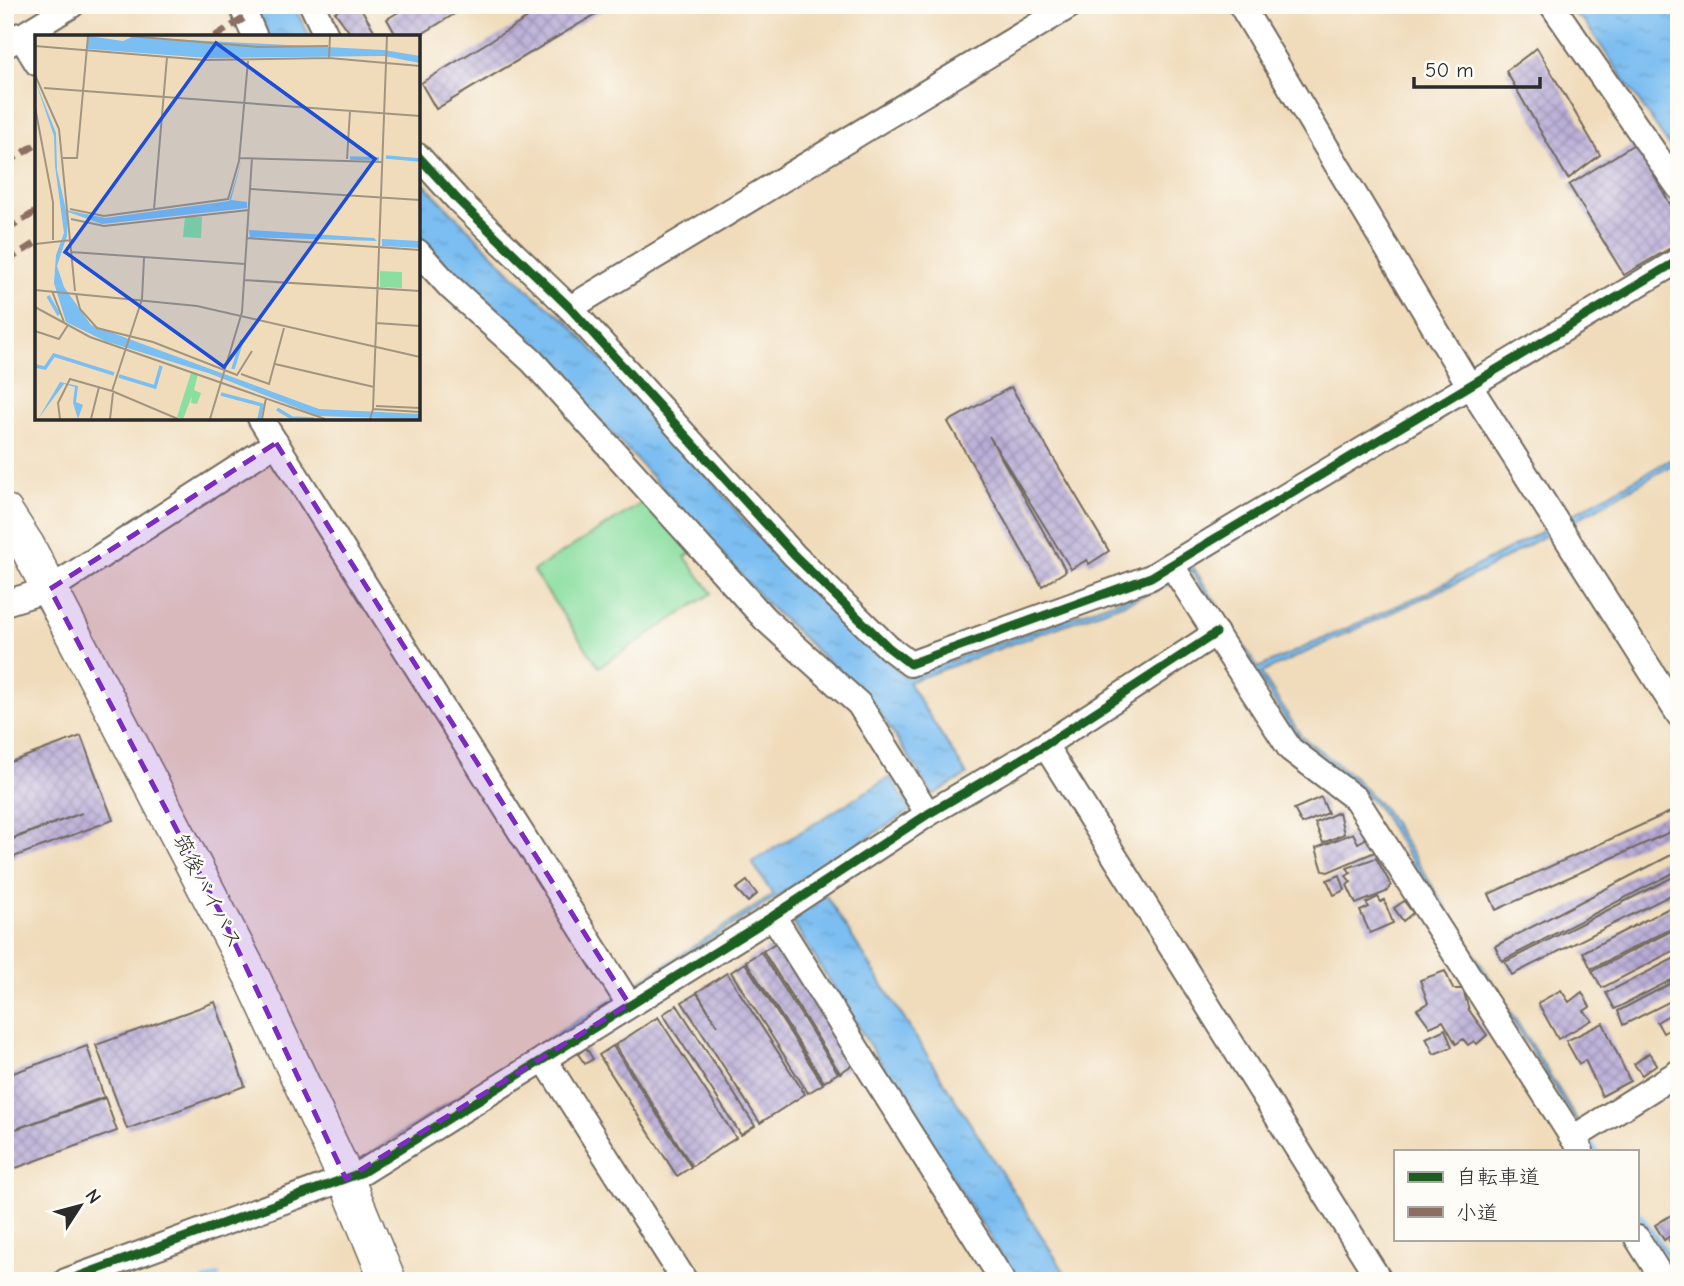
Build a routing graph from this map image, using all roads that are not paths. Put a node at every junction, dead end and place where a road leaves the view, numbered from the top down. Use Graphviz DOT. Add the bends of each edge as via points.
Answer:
graph roads {
  1 [pos="72,5"];
  2 [pos="241,5"];
  3 [pos="312,5"];
  4 [pos="1071,5"];
  5 [pos="1241,5"];
  6 [pos="1552,5"];
  7 [pos="255,35"];
  8 [pos="326,35"];
  9 [pos="13,40"];
  10 [pos="35,61"];
  11 [pos="420,158"];
  12 [pos="1679,188"];
  13 [pos="420,253"];
  14 [pos="1679,260"];
  15 [pos="570,308"];
  16 [pos="1469,385"];
  17 [pos="261,420"];
  18 [pos="276,443"];
  19 [pos="5,512"];
  20 [pos="5,528"];
  21 [pos="1172,566"];
  22 [pos="30,595"];
  23 [pos="1216,633"];
  24 [pos="1679,715"];
  25 [pos="1045,745"];
  26 [pos="928,814"];
  27 [pos="778,913"];
  28 [pos="629,1004"];
  29 [pos="544,1059"];
  30 [pos="1679,1072"];
  31 [pos="1577,1145"];
  32 [pos="336,1182"];
  33 [pos="1638,1240"];
  34 [pos="66,1281"];
  35 [pos="367,1281"];
  36 [pos="388,1281"];
  37 [pos="685,1281"];
  38 [pos="1003,1281"];
  39 [pos="1380,1281"];
  40 [pos="1664,1281"];
  1 -- 9 [label="street"];
  2 -- 7 [label="street"];
  3 -- 8 [label="street"];
  4 -- 15 [label="street"];
  5 -- 16 [label="street"];
  6 -- 12 [label="street"];
  9 -- 10 [label="street"];
  11 -- 15 [label="street"];
  13 -- 26 [label="street" via="450,287 532,361 765,619 859,704"];
  14 -- 16 [label="street"];
  15 -- 21 [label="street" via="794,555 910,664"];
  16 -- 21 [label="street"];
  16 -- 24 [label="street"];
  17 -- 18 [label="street"];
  18 -- 22 [label="street"];
  18 -- 28 [label="street"];
  19 -- 22 [label="highway, 筑後バイパス"];
  20 -- 22 [label="highway, 筑後バイパス"];
  21 -- 23 [label="street"];
  22 -- 32 [label="highway, 筑後バイパス" via="241,991"];
  23 -- 25 [label="street"];
  23 -- 31 [label="street" via="1290,749 1356,799"];
  25 -- 26 [label="street"];
  25 -- 39 [label="street"];
  26 -- 27 [label="street"];
  27 -- 28 [label="street"];
  27 -- 38 [label="street"];
  28 -- 29 [label="street"];
  29 -- 32 [label="street" via="363,1172"];
  29 -- 37 [label="street"];
  30 -- 31 [label="street"];
  32 -- 34 [label="street"];
  32 -- 35 [label="highway, 筑後バイパス"];
  32 -- 36 [label="highway, 筑後バイパス"];
  33 -- 40 [label="street"];
}
